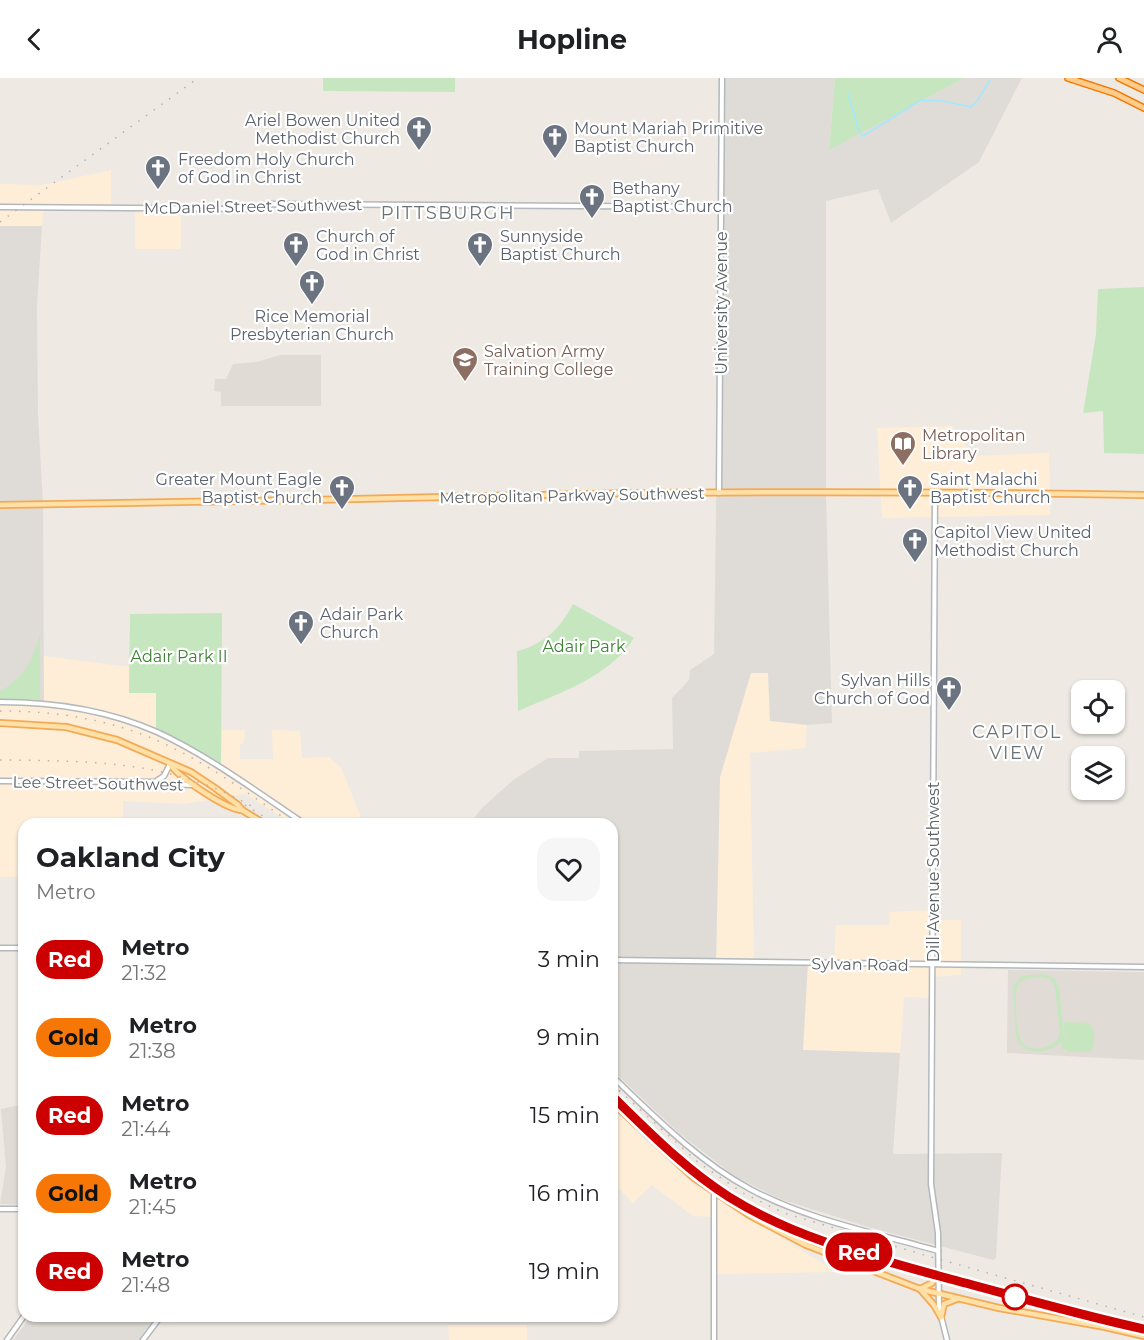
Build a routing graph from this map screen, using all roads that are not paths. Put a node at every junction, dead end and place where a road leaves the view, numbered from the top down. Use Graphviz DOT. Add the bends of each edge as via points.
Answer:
graph roads {
  1 [pos="722,78"];
  2 [pos="1068,78"];
  3 [pos="1119,78"];
  4 [pos="1144,90"];
  5 [pos="1144,108"];
  6 [pos="0,207"];
  7 [pos="721,207"];
  8 [pos="935,492"];
  9 [pos="719,493"];
  10 [pos="1144,495"];
  11 [pos="0,505"];
  12 [pos="0,702"];
  13 [pos="0,723"];
  14 [pos="170,764"];
  15 [pos="0,781"];
  16 [pos="155,782"];
  17 [pos="196,785"];
  18 [pos="242,810"];
  19 [pos="255,818"];
  20 [pos="296,818"];
  21 [pos="0,948"];
  22 [pos="18,948"];
  23 [pos="618,960"];
  24 [pos="933,964"];
  25 [pos="1144,967"];
  26 [pos="618,1082"];
  27 [pos="618,1108"];
  28 [pos="714,1192"];
  29 [pos="0,1209"];
  30 [pos="18,1209"];
  31 [pos="938,1251"];
  32 [pos="938,1274"];
  33 [pos="920,1289"];
  34 [pos="938,1293"];
  35 [pos="963,1298"];
  36 [pos="941,1317"];
  37 [pos="20,1322"];
  38 [pos="156,1322"];
  39 [pos="1144,1336"];
  40 [pos="7,1340"];
  41 [pos="143,1340"];
  42 [pos="714,1340"];
  43 [pos="947,1340"];
  1 -- 7 [label="street, University Avenue"];
  2 -- 5 [label="highway"];
  3 -- 4 [label="highway"];
  6 -- 7 [label="street, McDaniel Street Southwest"];
  7 -- 9 [label="street, University Avenue"];
  8 -- 9 [label="main road, Metropolitan Parkway Southwest"];
  8 -- 10 [label="main road, Metropolitan Parkway Southwest"];
  8 -- 24 [label="street, Dill Avenue Southwest"];
  9 -- 11 [label="main road, Metropolitan Parkway Southwest"];
  12 -- 20 [label="street" via="43,703 129,721 217,766"];
  13 -- 14 [label="main road" via="48,725 103,736"];
  14 -- 16 [label="street" via="164,776"];
  14 -- 17 [label="main road"];
  14 -- 18 [label="main road" via="215,788"];
  15 -- 16 [label="street, Lee Street Southwest"];
  16 -- 17 [label="street, Lee Street Southwest"];
  17 -- 18 [label="main road" via="230,808"];
  18 -- 19 [label="main road"];
  21 -- 22 [label="street"];
  23 -- 24 [label="street, Sylvan Road"];
  24 -- 25 [label="street, Sylvan Road"];
  24 -- 31 [label="street, Dill Avenue Southwest" via="931,1184"];
  26 -- 31 [label="street" via="688,1146 750,1189 812,1215"];
  27 -- 28 [label="main road"];
  28 -- 33 [label="main road" via="806,1245"];
  28 -- 42 [label="street"];
  29 -- 30 [label="street"];
  31 -- 32 [label="street, Dill Avenue Southwest"];
  32 -- 33 [label="main road"];
  32 -- 34 [label="street, Dill Avenue Southwest"];
  33 -- 34 [label="main road"];
  33 -- 36 [label="main road"];
  34 -- 35 [label="main road"];
  34 -- 36 [label="street, Dill Avenue Southwest"];
  35 -- 36 [label="main road" via="947,1302"];
  35 -- 39 [label="main road"];
  36 -- 43 [label="street, Dill Avenue Southwest"];
  37 -- 40 [label="street"];
  38 -- 41 [label="street"];
}
